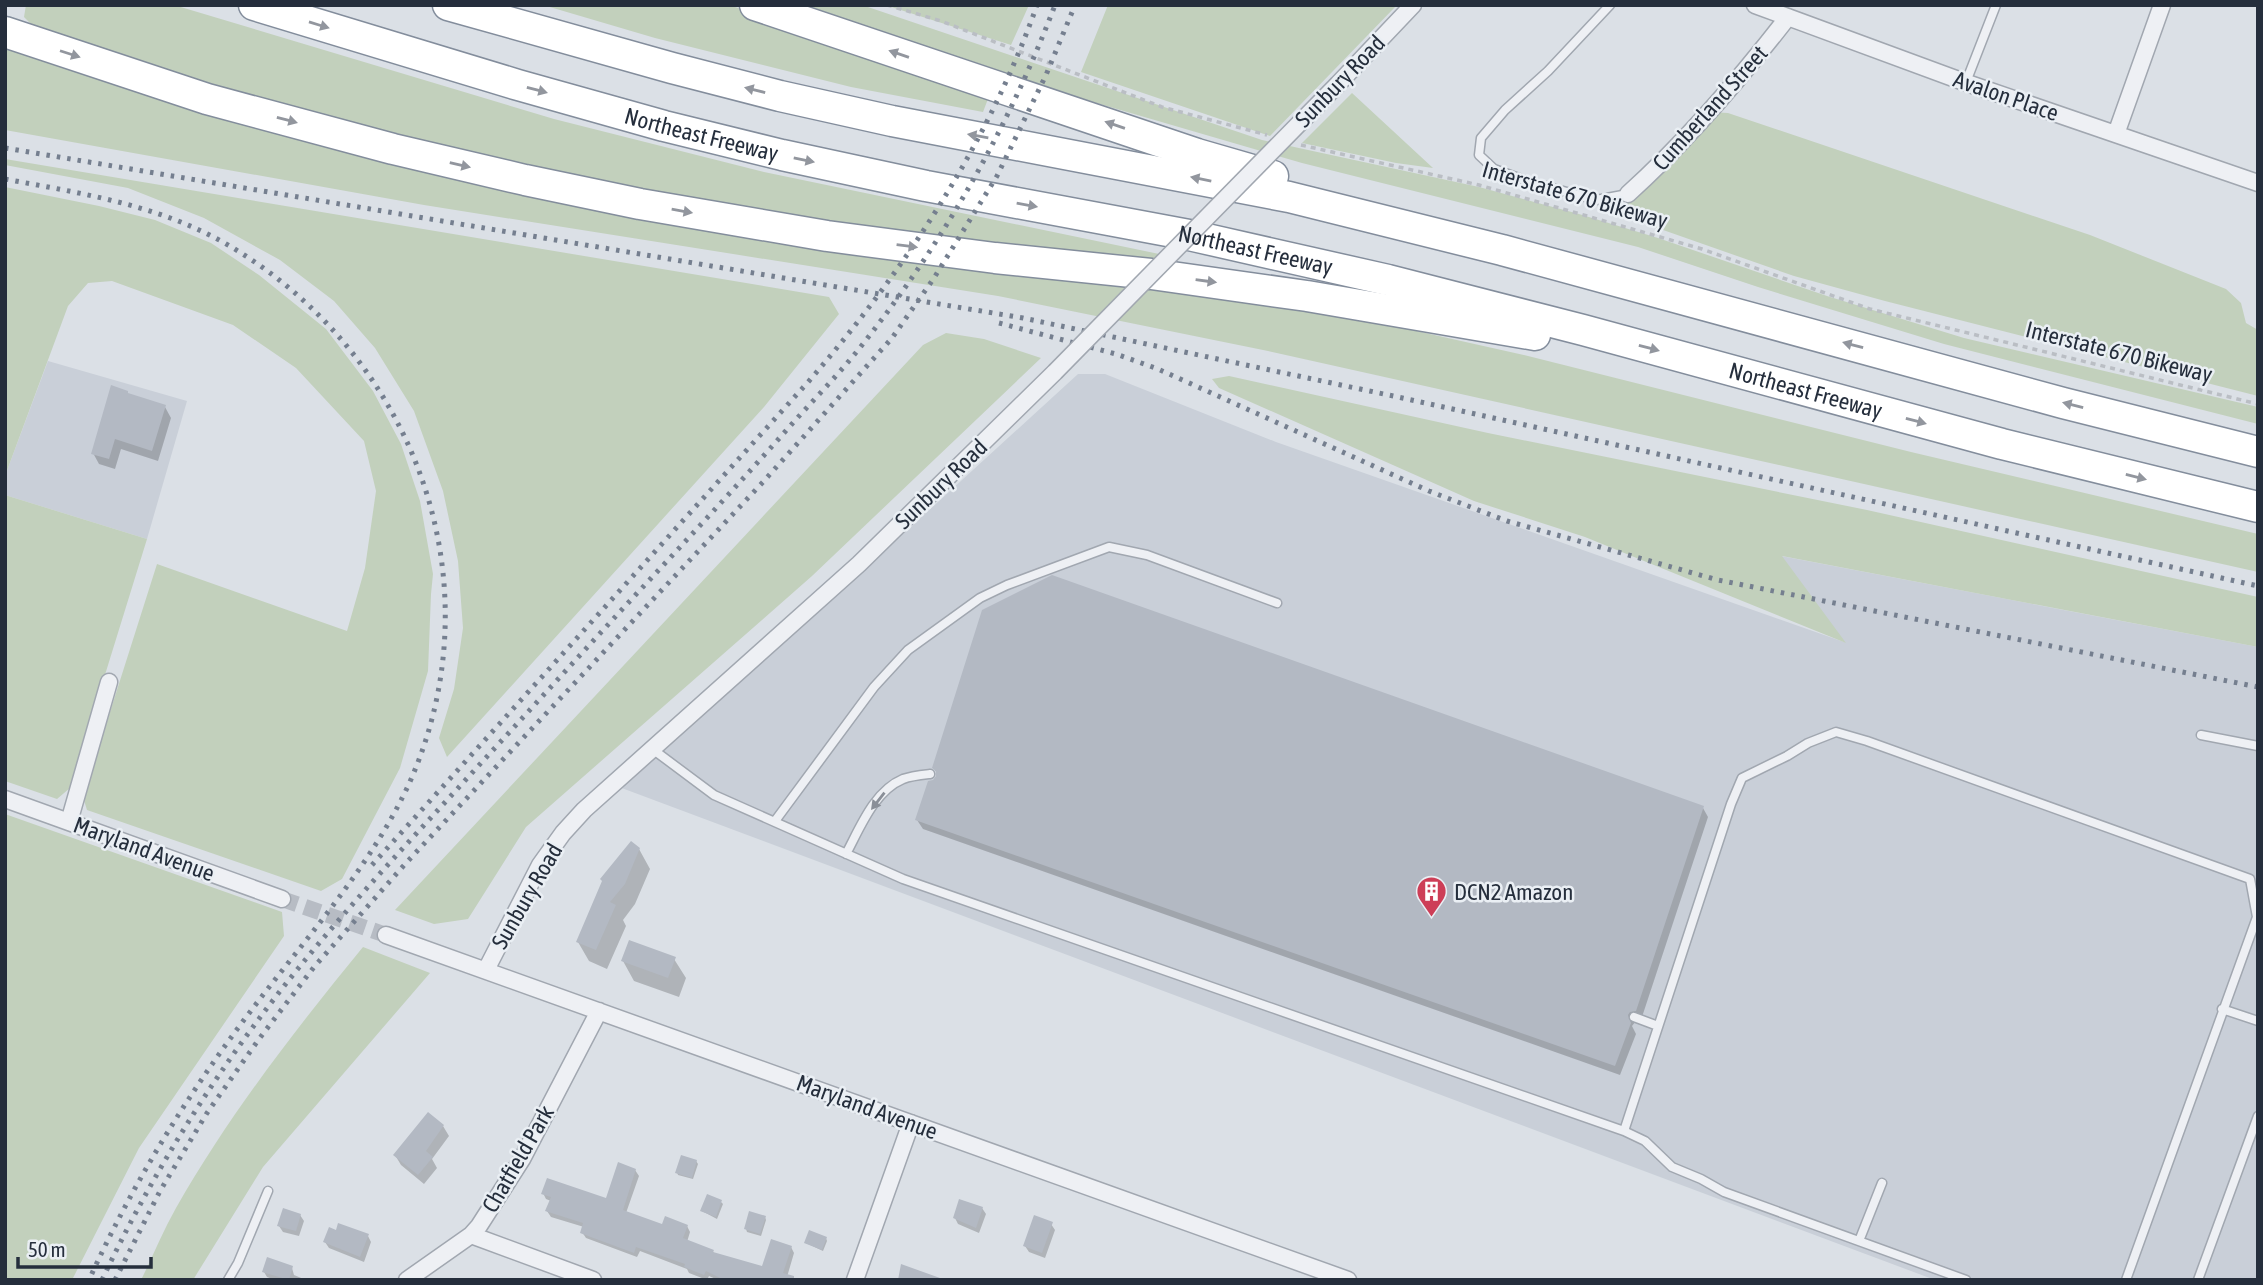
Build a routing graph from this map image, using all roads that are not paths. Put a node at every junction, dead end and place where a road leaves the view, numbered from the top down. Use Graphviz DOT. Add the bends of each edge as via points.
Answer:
graph roads {
  1 [pos="254,5"];
  2 [pos="448,5"];
  3 [pos="755,5"];
  4 [pos="1413,5"];
  5 [pos="1610,5"];
  6 [pos="1755,5"];
  7 [pos="1996,5"];
  8 [pos="2162,5"];
  9 [pos="1788,18"];
  10 [pos="5,32"];
  11 [pos="1966,82"];
  12 [pos="2116,134"];
  13 [pos="2258,183"];
  14 [pos="1629,194"];
  15 [pos="1719,310"];
  16 [pos="1583,330"];
  17 [pos="2258,452"];
  18 [pos="2258,508"];
  19 [pos="1277,603"];
  20 [pos="110,682"];
  21 [pos="2202,735"];
  22 [pos="2258,746"];
  23 [pos="651,748"];
  24 [pos="930,774"];
  25 [pos="5,799"];
  26 [pos="69,821"];
  27 [pos="775,821"];
  28 [pos="846,854"];
  29 [pos="282,899"];
  30 [pos="386,935"];
  31 [pos="486,970"];
  32 [pos="2222,1009"];
  33 [pos="599,1011"];
  34 [pos="1634,1017"];
  35 [pos="2258,1021"];
  36 [pos="1658,1026"];
  37 [pos="2258,1116"];
  38 [pos="911,1123"];
  39 [pos="1624,1131"];
  40 [pos="1882,1182"];
  41 [pos="268,1191"];
  42 [pos="471,1236"];
  43 [pos="1859,1241"];
  44 [pos="228,1280"];
  45 [pos="407,1280"];
  46 [pos="593,1280"];
  47 [pos="855,1280"];
  48 [pos="1348,1280"];
  49 [pos="1966,1280"];
  50 [pos="2126,1280"];
  51 [pos="2198,1280"];
  1 -- 16 [label="highway, Northeast Freeway, one-way" via="518,85 769,152 1289,257"];
  15 -- 2 [label="highway, one-way" via="1289,197 780,96"];
  15 -- 3 [label="highway, one-way" via="1569,259 1197,154"];
  4 -- 23 [label="street, Sunbury Road, bridge" via="1055,372 859,564"];
  5 -- 14 [label="lane" via="1505,110 1481,138 1479,155 1494,169 1596,200"];
  6 -- 9 [label="street, Avalon Place"];
  7 -- 11 [label="lane"];
  8 -- 12 [label="street"];
  9 -- 11 [label="street, Avalon Place"];
  9 -- 14 [label="street, Cumberland Street" via="1659,167"];
  10 -- 16 [label="highway, one-way" via="234,106 393,149 640,204 827,236 1307,296 1541,337"];
  11 -- 12 [label="street, Avalon Place"];
  12 -- 13 [label="street, Avalon Place"];
  17 -- 15 [label="highway, one-way"];
  16 -- 18 [label="highway, Northeast Freeway, one-way"];
  19 -- 27 [label="lane" via="1147,555 1109,547 1007,585 980,598 908,650 874,687"];
  20 -- 26 [label="street"];
  21 -- 22 [label="lane"];
  23 -- 27 [label="lane" via="714,795"];
  23 -- 31 [label="street, Sunbury Road" via="563,833 540,865"];
  24 -- 28 [label="lane, one-way" via="902,779 884,792"];
  25 -- 26 [label="street, Maryland Avenue"];
  26 -- 29 [label="street, Maryland Avenue"];
  27 -- 28 [label="lane"];
  28 -- 39 [label="lane" via="916,883"];
  30 -- 31 [label="street, Maryland Avenue"];
  31 -- 33 [label="street, Maryland Avenue"];
  32 -- 35 [label="lane"];
  32 -- 36 [label="lane" via="2257,917 2250,879 1836,732 1742,778"];
  32 -- 50 [label="lane"];
  33 -- 38 [label="street, Maryland Avenue"];
  33 -- 42 [label="street, Chatfield Park" via="522,1159"];
  34 -- 36 [label="lane"];
  36 -- 39 [label="lane"];
  37 -- 51 [label="lane"];
  38 -- 47 [label="street"];
  38 -- 48 [label="street, Maryland Avenue"];
  39 -- 43 [label="lane" via="1644,1141 1672,1167 1724,1192"];
  40 -- 43 [label="lane"];
  41 -- 44 [label="lane"];
  42 -- 45 [label="street, Chatfield Park"];
  42 -- 46 [label="street"];
  43 -- 49 [label="lane"];
}
